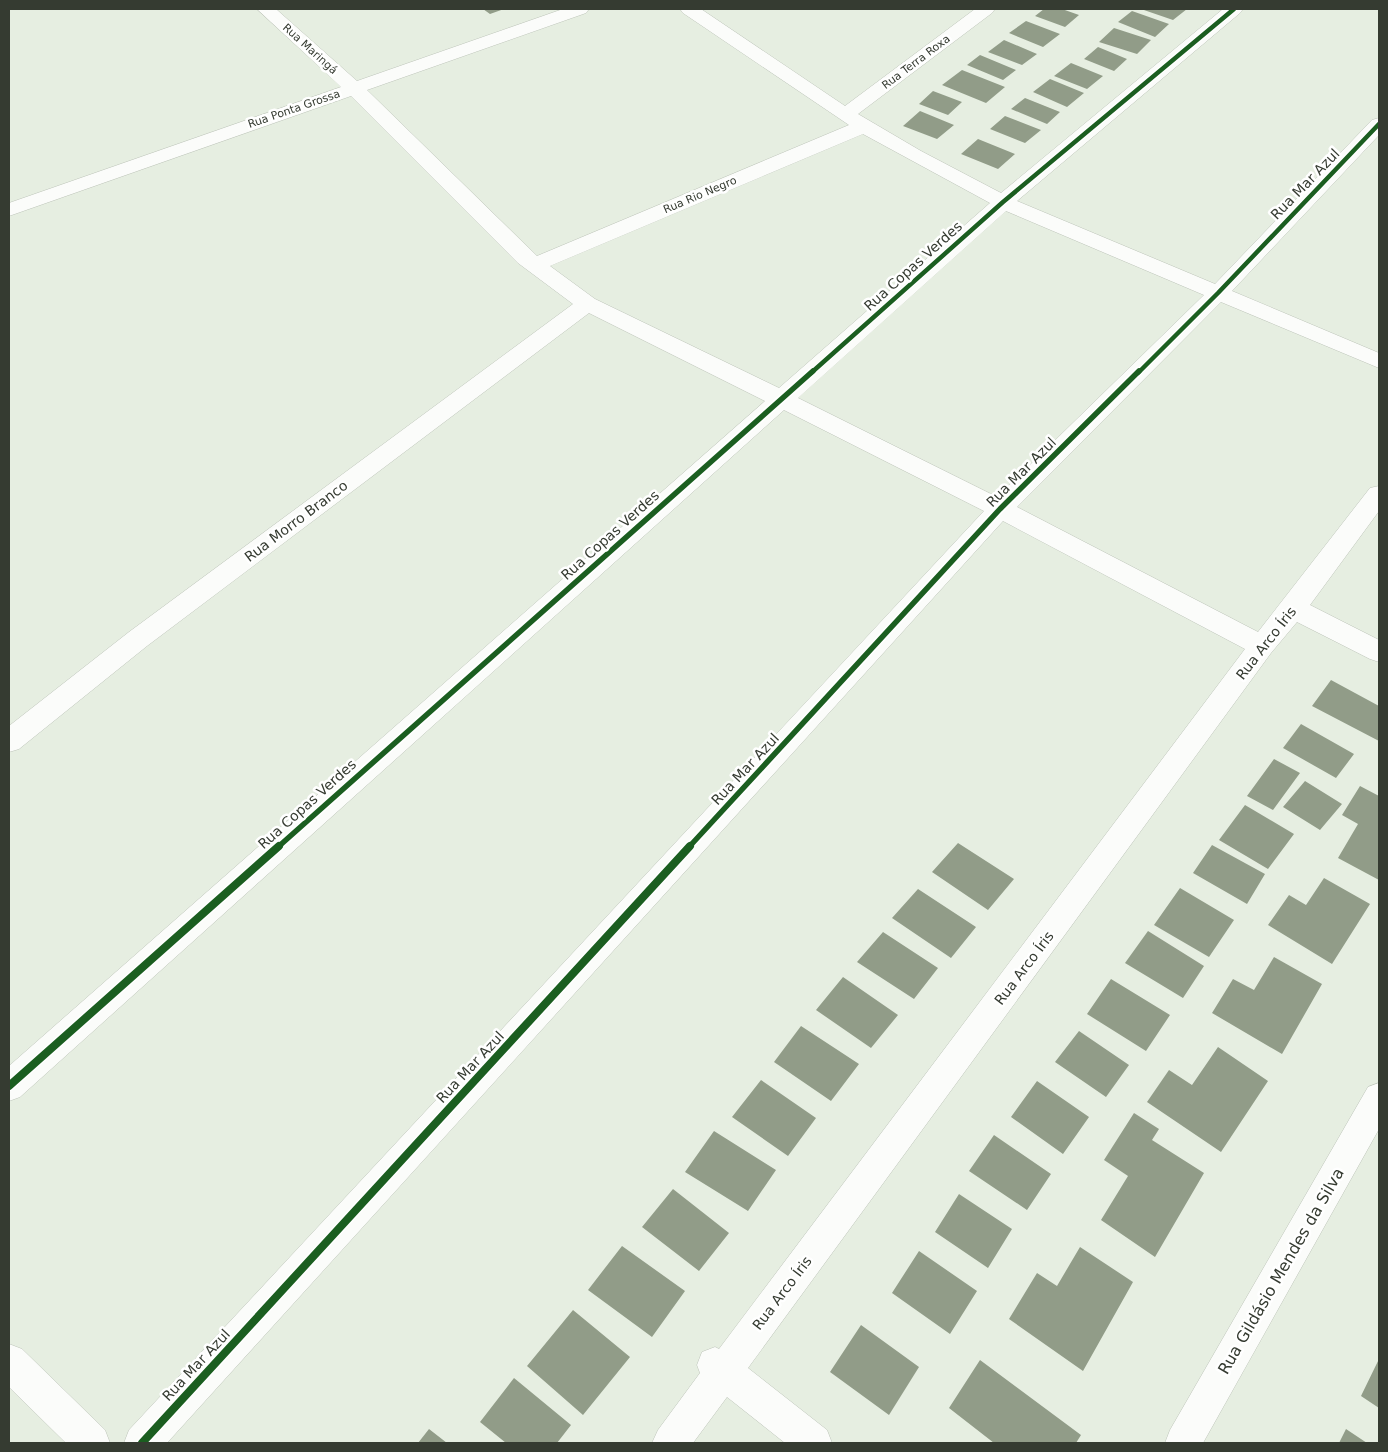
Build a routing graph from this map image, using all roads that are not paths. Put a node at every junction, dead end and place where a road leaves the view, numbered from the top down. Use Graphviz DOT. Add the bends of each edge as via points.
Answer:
graph roads {
  1 [pos="266,9"];
  2 [pos="580,9"];
  3 [pos="689,9"];
  4 [pos="986,9"];
  5 [pos="1234,9"];
  6 [pos="354,88"];
  7 [pos="845,115"];
  8 [pos="1379,124"];
  9 [pos="864,126"];
  10 [pos="1003,202"];
  11 [pos="9,210"];
  12 [pos="536,264"];
  13 [pos="1218,293"];
  14 [pos="587,304"];
  15 [pos="1379,361"];
  16 [pos="782,399"];
  17 [pos="1379,494"];
  18 [pos="1000,509"];
  19 [pos="1294,608"];
  20 [pos="1262,646"];
  21 [pos="1379,652"];
  22 [pos="9,741"];
  23 [pos="9,1086"];
  24 [pos="1379,1098"];
  25 [pos="9,1362"];
  26 [pos="719,1369"];
  27 [pos="92,1443"];
  28 [pos="142,1443"];
  29 [pos="670,1443"];
  30 [pos="814,1443"];
  31 [pos="1183,1443"];
  1 -- 6 [label="street, Rua Maringá"];
  2 -- 6 [label="street, Rua Ponta Grossa"];
  3 -- 7 [label="street"];
  4 -- 7 [label="street, Rua Terra Roxa"];
  5 -- 10 [label="street, Rua Copas Verdes"];
  6 -- 11 [label="street, Rua Ponta Grossa"];
  6 -- 12 [label="street, Rua Maringá" via="526,258"];
  7 -- 9 [label="street"];
  8 -- 13 [label="street, Rua Mar Azul"];
  9 -- 10 [label="street"];
  9 -- 12 [label="street, Rua Rio Negro"];
  10 -- 13 [label="street"];
  10 -- 16 [label="street, Rua Copas Verdes"];
  12 -- 14 [label="street, Rua Maringá"];
  13 -- 15 [label="street"];
  13 -- 18 [label="street, Rua Mar Azul"];
  14 -- 16 [label="street, Rua Maringá"];
  14 -- 22 [label="street, Rua Morro Branco" via="138,639"];
  16 -- 18 [label="street, Rua Maringá"];
  16 -- 23 [label="street, Rua Copas Verdes"];
  17 -- 19 [label="street, Rua Arco Íris"];
  18 -- 20 [label="street, Rua Maringá"];
  18 -- 28 [label="street, Rua Mar Azul"];
  19 -- 20 [label="street, Rua Arco Íris"];
  19 -- 21 [label="street"];
  20 -- 26 [label="street, Rua Arco Íris"];
  24 -- 31 [label="street, Rua Gildásio Mendes da Silva"];
  25 -- 27 [label="street"];
  26 -- 29 [label="street, Rua Arco Íris"];
  26 -- 30 [label="street"];
}
